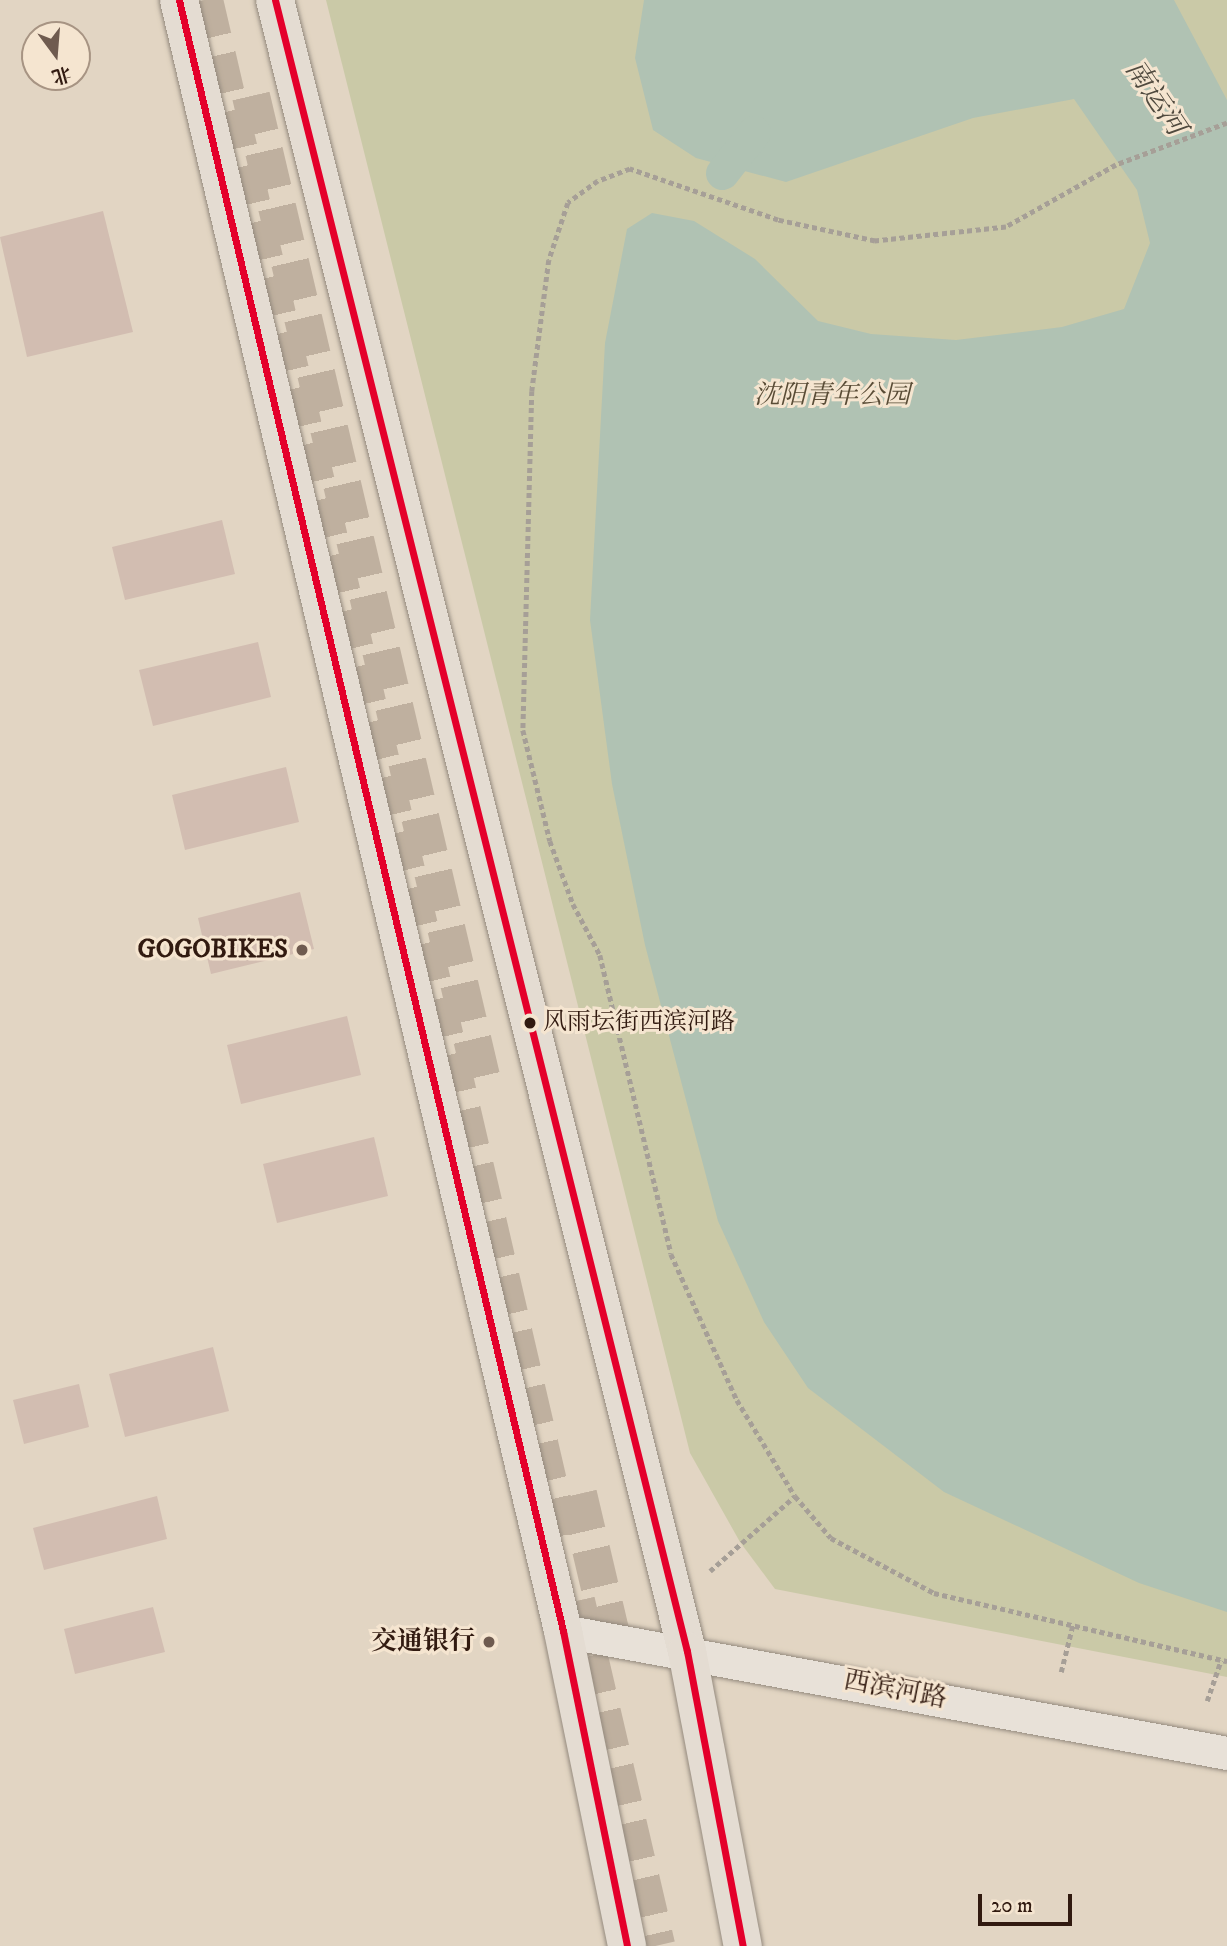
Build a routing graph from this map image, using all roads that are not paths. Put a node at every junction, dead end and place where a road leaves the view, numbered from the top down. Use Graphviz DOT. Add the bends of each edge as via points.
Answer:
graph roads {
  1 [pos="179,0"];
  2 [pos="275,0"];
  3 [pos="563,1631"];
  4 [pos="687,1651"];
  5 [pos="1227,1753"];
  6 [pos="627,1946"];
  7 [pos="743,1946"];
  1 -- 3 [label="main road"];
  2 -- 4 [label="main road"];
  3 -- 4 [label="street, 西滨河路"];
  3 -- 6 [label="main road"];
  4 -- 5 [label="street, 西滨河路"];
  4 -- 7 [label="main road"];
}
